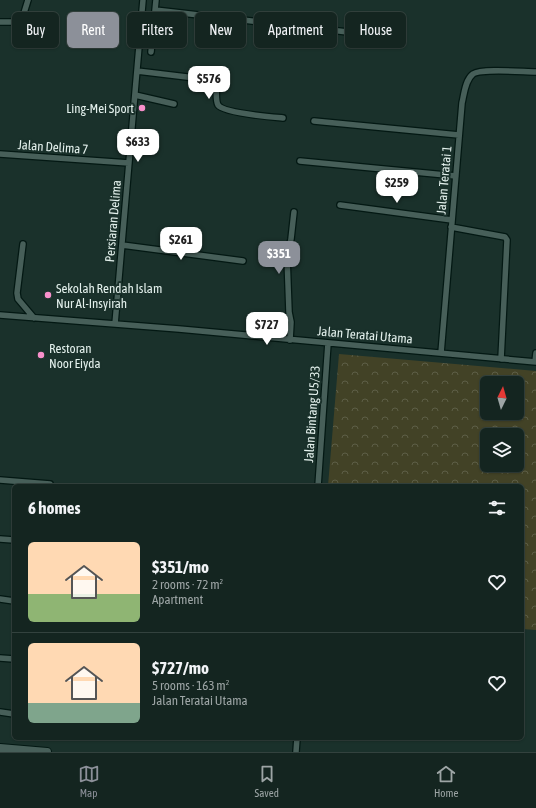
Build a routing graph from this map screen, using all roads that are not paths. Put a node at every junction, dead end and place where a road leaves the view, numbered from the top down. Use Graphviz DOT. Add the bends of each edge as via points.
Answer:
graph roads {
  1 [pos="28,0"];
  2 [pos="143,0"];
  3 [pos="156,0"];
  4 [pos="155,10"];
  5 [pos="0,22"];
  6 [pos="345,32"];
  7 [pos="151,52"];
  8 [pos="137,70"];
  9 [pos="536,72"];
  10 [pos="135,95"];
  11 [pos="174,104"];
  12 [pos="283,118"];
  13 [pos="314,120"];
  14 [pos="459,135"];
  15 [pos="0,154"];
  16 [pos="300,161"];
  17 [pos="129,163"];
  18 [pos="456,176"];
  19 [pos="340,205"];
  20 [pos="294,212"];
  21 [pos="452,220"];
  22 [pos="451,227"];
  23 [pos="23,244"];
  24 [pos="122,245"];
  25 [pos="243,261"];
  26 [pos="0,315"];
  27 [pos="34,318"];
  28 [pos="115,324"];
  29 [pos="290,340"];
  30 [pos="328,344"];
  31 [pos="441,353"];
  32 [pos="536,353"];
  33 [pos="501,359"];
  34 [pos="535,362"];
  35 [pos="0,480"];
  36 [pos="50,484"];
  37 [pos="318,484"];
  38 [pos="0,539"];
  39 [pos="12,540"];
  40 [pos="0,599"];
  41 [pos="12,601"];
  42 [pos="0,658"];
  43 [pos="12,659"];
  44 [pos="0,712"];
  45 [pos="12,714"];
  46 [pos="297,740"];
  47 [pos="0,748"];
  48 [pos="47,752"];
  49 [pos="296,752"];
  1 -- 5 [label="street" via="24,13 16,22"];
  2 -- 8 [label="street, Persiaran Delima"];
  3 -- 4 [label="street"];
  4 -- 6 [label="street"];
  4 -- 7 [label="street"];
  8 -- 10 [label="street, Persiaran Delima"];
  8 -- 12 [label="street" via="212,80 216,83 217,102 221,108"];
  9 -- 14 [label="street, Jalan Teratai 1" via="494,71 472,75 462,103"];
  10 -- 11 [label="street"];
  10 -- 17 [label="street, Persiaran Delima"];
  13 -- 14 [label="street"];
  14 -- 18 [label="street, Jalan Teratai 1"];
  15 -- 17 [label="street, Jalan Delima 7"];
  16 -- 18 [label="street"];
  17 -- 24 [label="street, Persiaran Delima"];
  18 -- 21 [label="street, Jalan Teratai 1"];
  19 -- 21 [label="street"];
  20 -- 29 [label="street" via="287,257"];
  21 -- 22 [label="street, Jalan Teratai 1"];
  22 -- 31 [label="street, Jalan Teratai 1"];
  22 -- 33 [label="street" via="505,237 508,240"];
  23 -- 27 [label="street" via="17,293"];
  24 -- 25 [label="street"];
  24 -- 28 [label="street, Persiaran Delima"];
  26 -- 27 [label="street, Jalan Teratai Utama"];
  27 -- 28 [label="street, Jalan Teratai Utama"];
  28 -- 29 [label="street, Jalan Teratai Utama"];
  29 -- 30 [label="street, Jalan Teratai Utama"];
  30 -- 31 [label="street, Jalan Teratai Utama"];
  30 -- 37 [label="street, Jalan Bintang U5/33"];
  31 -- 33 [label="street, Jalan Teratai Utama"];
  32 -- 34 [label="street"];
  33 -- 34 [label="street, Jalan Teratai Utama"];
  35 -- 36 [label="street"];
  38 -- 39 [label="street"];
  40 -- 41 [label="street"];
  42 -- 43 [label="street"];
  44 -- 45 [label="street"];
  46 -- 49 [label="street"];
  47 -- 48 [label="street"];
}
